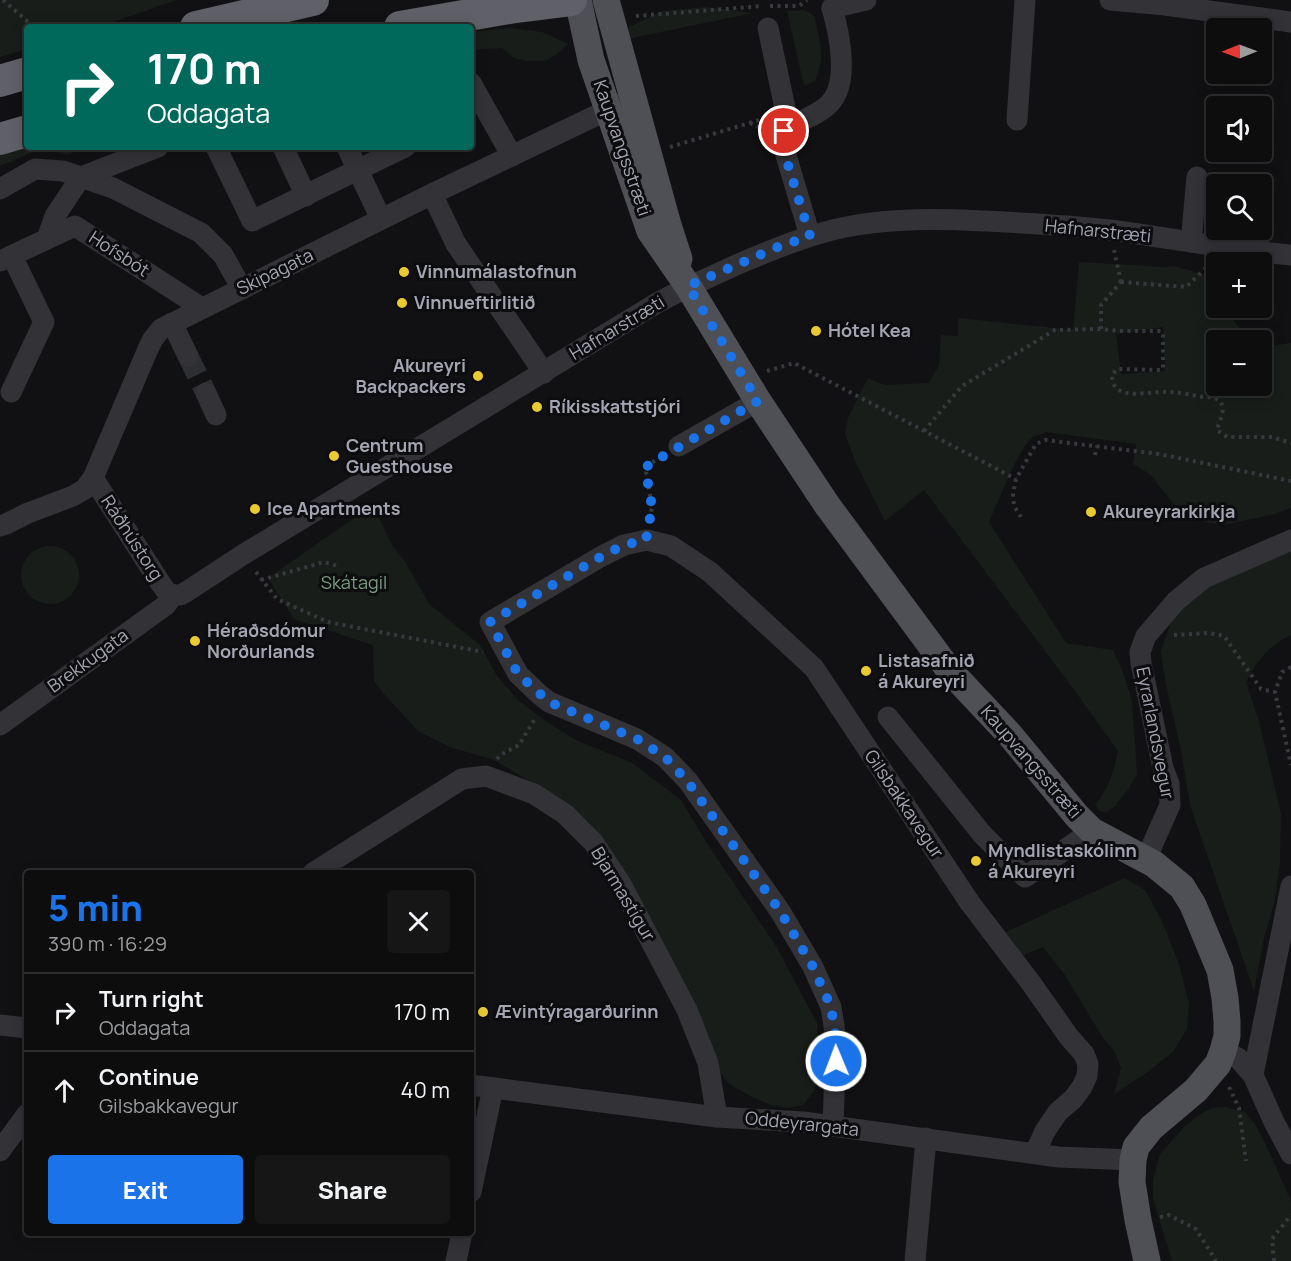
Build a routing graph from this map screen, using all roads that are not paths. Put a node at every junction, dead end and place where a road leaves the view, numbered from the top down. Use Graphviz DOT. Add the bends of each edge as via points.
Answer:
graph roads {
  1 [pos="313,0"];
  2 [pos="571,0"];
  3 [pos="578,0"];
  4 [pos="606,0"];
  5 [pos="866,0"];
  6 [pos="1025,0"];
  7 [pos="1110,0"];
  8 [pos="827,4"];
  9 [pos="1291,22"];
  10 [pos="209,24"];
  11 [pos="417,24"];
  12 [pos="768,28"];
  13 [pos="24,74"];
  14 [pos="0,81"];
  15 [pos="474,95"];
  16 [pos="633,98"];
  17 [pos="608,109"];
  18 [pos="478,112"];
  19 [pos="1017,120"];
  20 [pos="789,127"];
  21 [pos="24,132"];
  22 [pos="0,139"];
  23 [pos="150,150"];
  24 [pos="217,150"];
  25 [pos="284,150"];
  26 [pos="348,150"];
  27 [pos="399,150"];
  28 [pos="512,156"];
  29 [pos="358,170"];
  30 [pos="81,177"];
  31 [pos="1197,177"];
  32 [pos="0,189"];
  33 [pos="432,194"];
  34 [pos="306,196"];
  35 [pos="381,219"];
  36 [pos="810,236"];
  37 [pos="47,239"];
  38 [pos="1191,243"];
  39 [pos="1291,255"];
  40 [pos="6,258"];
  41 [pos="688,286"];
  42 [pos="242,289"];
  43 [pos="202,308"];
  44 [pos="172,323"];
  45 [pos="188,356"];
  46 [pos="544,373"];
  47 [pos="11,392"];
  48 [pos="206,393"];
  49 [pos="758,401"];
  50 [pos="216,415"];
  51 [pos="679,446"];
  52 [pos="93,478"];
  53 [pos="0,526"];
  54 [pos="1291,540"];
  55 [pos="173,595"];
  56 [pos="888,717"];
  57 [pos="0,725"];
  58 [pos="1092,831"];
  59 [pos="1146,859"];
  60 [pos="318,870"];
  61 [pos="1291,886"];
  62 [pos="0,1025"];
  63 [pos="24,1028"];
  64 [pos="1221,1058"];
  65 [pos="1253,1075"];
  66 [pos="474,1085"];
  67 [pos="493,1088"];
  68 [pos="717,1117"];
  69 [pos="24,1118"];
  70 [pos="833,1126"];
  71 [pos="926,1138"];
  72 [pos="0,1151"];
  73 [pos="1035,1154"];
  74 [pos="1291,1155"];
  75 [pos="1133,1160"];
  76 [pos="474,1178"];
  77 [pos="461,1236"];
  78 [pos="456,1261"];
  79 [pos="915,1261"];
  80 [pos="1147,1261"];
  1 -- 10 [label="highway"];
  2 -- 11 [label="highway"];
  3 -- 17 [label="main road, Kaupvangsstræti" via="591,60"];
  4 -- 16 [label="main road, Kaupvangsstræti"];
  5 -- 8 [label="street"];
  6 -- 19 [label="street"];
  7 -- 9 [label="street"];
  8 -- 20 [label="street" via="837,24 841,50 837,92 825,108"];
  12 -- 20 [label="street"];
  13 -- 14 [label="highway"];
  15 -- 18 [label="street"];
  16 -- 17 [label="street, Skipagata"];
  16 -- 41 [label="main road, Kaupvangsstræti"];
  17 -- 28 [label="street, Skipagata"];
  17 -- 41 [label="main road, Kaupvangsstræti" via="650,231"];
  18 -- 28 [label="street"];
  20 -- 36 [label="street" via="784,131 783,145"];
  21 -- 22 [label="highway"];
  23 -- 30 [label="street"];
  24 -- 34 [label="street" via="252,222"];
  25 -- 34 [label="street"];
  26 -- 29 [label="street"];
  27 -- 29 [label="street"];
  28 -- 33 [label="street, Skipagata"];
  29 -- 34 [label="street"];
  29 -- 35 [label="street"];
  30 -- 32 [label="street" via="35,169"];
  30 -- 37 [label="street" via="56,216"];
  30 -- 42 [label="street" via="113,188 201,233 223,255"];
  31 -- 38 [label="street"];
  33 -- 35 [label="street, Skipagata"];
  33 -- 46 [label="street" via="456,244"];
  35 -- 42 [label="street, Skipagata"];
  36 -- 38 [label="street, Hafnarstræti" via="850,226 920,219 1045,224"];
  36 -- 41 [label="street, Hafnarstræti"];
  37 -- 40 [label="street, Hofsbót"];
  37 -- 43 [label="street, Hofsbót" via="75,226"];
  38 -- 39 [label="street, Hafnarstræti"];
  40 -- 47 [label="street" via="44,322"];
  41 -- 46 [label="street, Hafnarstræti"];
  41 -- 49 [label="main road, Kaupvangsstræti"];
  42 -- 43 [label="street, Skipagata"];
  43 -- 44 [label="street, Skipagata"];
  44 -- 45 [label="street"];
  44 -- 52 [label="street, Skipagata" via="153,339"];
  46 -- 55 [label="street, Hafnarstræti" via="186,592"];
  48 -- 50 [label="street"];
  49 -- 51 [label="street"];
  49 -- 58 [label="main road, Kaupvangsstræti" via="827,505 949,670"];
  52 -- 53 [label="street, Skipagata" via="74,496"];
  52 -- 55 [label="street, Ráðhústorg" via="157,579"];
  54 -- 59 [label="street, Eyrarlandsvegur" via="1204,578 1176,601 1146,636 1140,652 1169,784 1170,805"];
  55 -- 57 [label="street, Brekkugata" via="166,605"];
  56 -- 58 [label="street" via="982,834 1025,877"];
  58 -- 59 [label="main road, Kaupvangsstræti"];
  59 -- 64 [label="main road, Kaupvangsstræti" via="1182,887 1220,970 1227,1021"];
  60 -- 68 [label="street, Bjarmastígur" via="462,779 486,776 534,794 565,814 593,842 621,884 687,1010 708,1063"];
  61 -- 65 [label="street"];
  62 -- 63 [label="street"];
  64 -- 65 [label="street" via="1238,1058"];
  64 -- 75 [label="main road" via="1196,1090 1151,1128 1136,1147"];
  65 -- 74 [label="street"];
  66 -- 67 [label="street, Oddeyrargata"];
  67 -- 68 [label="street, Oddeyrargata"];
  67 -- 76 [label="street"];
  68 -- 70 [label="street, Oddeyrargata"];
  69 -- 72 [label="street"];
  70 -- 71 [label="street, Oddeyrargata"];
  70 -- 73 [label="street, Gilsbakkavegur" via="836,1039 831,1007 780,911 688,782 665,757 637,739 549,702 518,674 490,622 624,545 646,540 671,546 710,572 814,668 970,903 1084,1054 1088,1064 1082,1087 1051,1121"];
  71 -- 73 [label="street, Oddeyrargata"];
  71 -- 79 [label="street"];
  73 -- 75 [label="street, Oddeyrargata"];
  75 -- 80 [label="main road" via="1132,1182"];
  77 -- 78 [label="street"];
}
